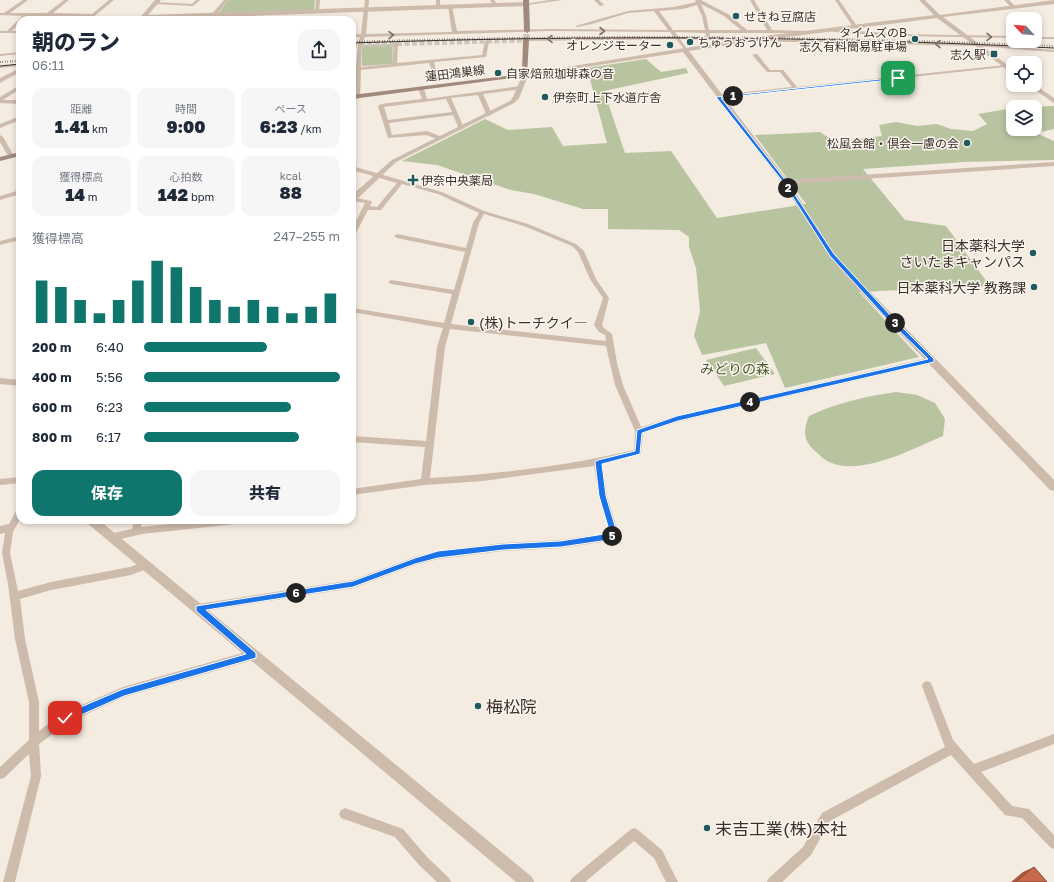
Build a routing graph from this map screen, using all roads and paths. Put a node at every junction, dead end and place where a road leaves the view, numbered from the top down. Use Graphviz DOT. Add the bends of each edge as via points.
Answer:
graph roads {
  1 [pos="26,0"];
  2 [pos="67,0"];
  3 [pos="112,0"];
  4 [pos="198,0"];
  5 [pos="225,0"];
  6 [pos="318,0"];
  7 [pos="367,0"];
  8 [pos="438,0"];
  9 [pos="492,0"];
  10 [pos="560,0"];
  11 [pos="596,0"];
  12 [pos="752,0"];
  13 [pos="838,0"];
  14 [pos="922,0"];
  15 [pos="1006,0"];
  16 [pos="156,2"];
  17 [pos="527,2"];
  18 [pos="698,2"];
  19 [pos="1054,2"];
  20 [pos="496,5"];
  21 [pos="602,5"];
  22 [pos="450,6"];
  23 [pos="438,7"];
  24 [pos="1014,7"];
  25 [pos="367,9"];
  26 [pos="656,10"];
  27 [pos="317,11"];
  28 [pos="3,14"];
  29 [pos="49,14"];
  30 [pos="242,14"];
  31 [pos="25,15"];
  32 [pos="93,15"];
  33 [pos="214,15"];
  34 [pos="144,16"];
  35 [pos="190,16"];
  36 [pos="938,16"];
  37 [pos="16,24"];
  38 [pos="738,26"];
  39 [pos="855,26"];
  40 [pos="527,29"];
  41 [pos="706,29"];
  42 [pos="549,30"];
  43 [pos="829,30"];
  44 [pos="455,31"];
  45 [pos="672,31"];
  46 [pos="745,31"];
  47 [pos="770,31"];
  48 [pos="0,32"];
  49 [pos="8,32"];
  50 [pos="16,32"];
  51 [pos="810,32"];
  52 [pos="844,32"];
  53 [pos="356,33"];
  54 [pos="363,34"];
  55 [pos="356,35"];
  56 [pos="907,35"];
  57 [pos="966,36"];
  58 [pos="678,38"];
  59 [pos="709,38"];
  60 [pos="1006,38"];
  61 [pos="1042,38"];
  62 [pos="1054,38"];
  63 [pos="526,40"];
  64 [pos="746,40"];
  65 [pos="487,41"];
  66 [pos="848,42"];
  67 [pos="396,43"];
  68 [pos="911,43"];
  69 [pos="711,45"];
  70 [pos="977,45"];
  71 [pos="685,49"];
  72 [pos="1054,51"];
  73 [pos="16,53"];
  74 [pos="0,55"];
  75 [pos="755,55"];
  76 [pos="16,58"];
  77 [pos="0,60"];
  78 [pos="431,61"];
  79 [pos="16,65"];
  80 [pos="394,65"];
  81 [pos="1006,66"];
  82 [pos="0,67"];
  83 [pos="356,68"];
  84 [pos="359,68"];
  85 [pos="16,72"];
  86 [pos="435,74"];
  87 [pos="525,75"];
  88 [pos="0,81"];
  89 [pos="356,85"];
  90 [pos="520,88"];
  91 [pos="796,88"];
  92 [pos="421,89"];
  93 [pos="16,90"];
  94 [pos="1041,92"];
  95 [pos="480,93"];
  96 [pos="356,97"];
  97 [pos="448,97"];
  98 [pos="718,97"];
  99 [pos="0,100"];
  100 [pos="426,100"];
  101 [pos="1054,101"];
  102 [pos="10,102"];
  103 [pos="16,102"];
  104 [pos="0,108"];
  105 [pos="454,113"];
  106 [pos="489,114"];
  107 [pos="16,120"];
  108 [pos="386,122"];
  109 [pos="0,126"];
  110 [pos="461,128"];
  111 [pos="0,137"];
  112 [pos="440,138"];
  113 [pos="16,155"];
  114 [pos="11,156"];
  115 [pos="0,159"];
  116 [pos="1054,164"];
  117 [pos="356,169"];
  118 [pos="378,175"];
  119 [pos="402,181"];
  120 [pos="785,182"];
  121 [pos="16,193"];
  122 [pos="356,195"];
  123 [pos="0,198"];
  124 [pos="356,200"];
  125 [pos="366,208"];
  126 [pos="482,212"];
  127 [pos="356,227"];
  128 [pos="398,236"];
  129 [pos="16,239"];
  130 [pos="0,243"];
  131 [pos="469,251"];
  132 [pos="391,282"];
  133 [pos="457,293"];
  134 [pos="356,311"];
  135 [pos="448,326"];
  136 [pos="610,344"];
  137 [pos="932,360"];
  138 [pos="0,381"];
  139 [pos="16,383"];
  140 [pos="639,432"];
  141 [pos="356,439"];
  142 [pos="430,444"];
  143 [pos="598,462"];
  144 [pos="16,480"];
  145 [pos="0,482"];
  146 [pos="425,482"];
  147 [pos="1054,486"];
  148 [pos="356,491"];
  149 [pos="16,519"];
  150 [pos="96,524"];
  151 [pos="137,524"];
  152 [pos="212,524"];
  153 [pos="12,527"];
  154 [pos="0,530"];
  155 [pos="136,531"];
  156 [pos="112,537"];
  157 [pos="146,565"];
  158 [pos="14,596"];
  159 [pos="198,608"];
  160 [pos="254,655"];
  161 [pos="927,686"];
  162 [pos="1054,739"];
  163 [pos="34,742"];
  164 [pos="953,748"];
  165 [pos="973,770"];
  166 [pos="0,774"];
  167 [pos="345,814"];
  168 [pos="1054,843"];
  169 [pos="669,881"];
  170 [pos="9,882"];
  171 [pos="445,882"];
  172 [pos="527,882"];
  173 [pos="576,882"];
  174 [pos="773,882"];
  1 -- 28 [label="street"];
  2 -- 29 [label="street"];
  3 -- 32 [label="street"];
  4 -- 16 [label="street" via="193,5"];
  5 -- 33 [label="street"];
  6 -- 27 [label="street"];
  7 -- 25 [label="street"];
  8 -- 23 [label="street"];
  9 -- 20 [label="street"];
  10 -- 17 [label="street"];
  11 -- 21 [label="street"];
  12 -- 47 [label="street"];
  13 -- 39 [label="street"];
  14 -- 36 [label="street"];
  15 -- 24 [label="street"];
  16 -- 34 [label="street"];
  17 -- 20 [label="street"];
  17 -- 40 [label="main road"];
  18 -- 26 [label="street" via="675,9"];
  18 -- 38 [label="street" via="726,15"];
  18 -- 41 [label="street"];
  19 -- 24 [label="street"];
  20 -- 22 [label="street"];
  22 -- 23 [label="street"];
  22 -- 44 [label="street"];
  23 -- 25 [label="street"];
  24 -- 36 [label="street"];
  25 -- 27 [label="street"];
  25 -- 54 [label="street"];
  26 -- 42 [label="street" via="629,11 586,25"];
  26 -- 45 [label="street"];
  27 -- 30 [label="street"];
  28 -- 31 [label="street"];
  29 -- 31 [label="street"];
  29 -- 32 [label="street"];
  30 -- 33 [label="street"];
  33 -- 35 [label="street"];
  36 -- 39 [label="street"];
  36 -- 57 [label="street"];
  37 -- 49 [label="street"];
  38 -- 41 [label="street"];
  38 -- 46 [label="street"];
  39 -- 43 [label="street"];
  40 -- 42 [label="street"];
  40 -- 44 [label="street"];
  41 -- 45 [label="street"];
  41 -- 46 [label="street"];
  41 -- 59 [label="street"];
  42 -- 45 [label="street, one-way"];
  43 -- 51 [label="street"];
  43 -- 52 [label="street"];
  54 -- 44 [label="street, one-way"];
  45 -- 58 [label="street"];
  46 -- 47 [label="street"];
  47 -- 51 [label="street"];
  48 -- 49 [label="street"];
  49 -- 50 [label="street"];
  51 -- 64 [label="street"];
  52 -- 56 [label="street"];
  52 -- 66 [label="street"];
  53 -- 54 [label="street"];
  54 -- 55 [label="street"];
  54 -- 84 [label="street"];
  56 -- 57 [label="street"];
  56 -- 68 [label="street"];
  57 -- 60 [label="street, one-way"];
  57 -- 70 [label="street"];
  58 -- 59 [label="street"];
  58 -- 63 [label="street, one-way"];
  58 -- 71 [label="street"];
  59 -- 64 [label="street"];
  59 -- 69 [label="street"];
  61 -- 62 [label="street"];
  63 -- 87 [label="main road"];
  64 -- 66 [label="street"];
  64 -- 69 [label="street"];
  65 -- 78 [label="street" via="484,56"];
  66 -- 68 [label="street"];
  67 -- 80 [label="street"];
  70 -- 68 [label="street, one-way"];
  69 -- 71 [label="street"];
  70 -- 72 [label="street"];
  70 -- 81 [label="street"];
  71 -- 87 [label="street"];
  71 -- 98 [label="street"];
  73 -- 74 [label="street"];
  75 -- 91 [label="street" via="769,71 781,71"];
  76 -- 77 [label="street"];
  78 -- 80 [label="street"];
  78 -- 86 [label="street"];
  79 -- 82 [label="street"];
  80 -- 84 [label="street"];
  81 -- 91 [label="street"];
  83 -- 84 [label="street"];
  84 -- 89 [label="street"];
  85 -- 88 [label="street"];
  87 -- 90 [label="street"];
  87 -- 92 [label="main road, 蓮田鴻巣線"];
  90 -- 95 [label="street"];
  90 -- 106 [label="street" via="512,102"];
  91 -- 98 [label="street"];
  92 -- 96 [label="main road, 蓮田鴻巣線"];
  92 -- 100 [label="street"];
  93 -- 99 [label="street"];
  94 -- 101 [label="street"];
  95 -- 97 [label="street"];
  95 -- 106 [label="street"];
  97 -- 100 [label="street"];
  97 -- 105 [label="street"];
  98 -- 120 [label="street"];
  99 -- 102 [label="street"];
  100 -- 108 [label="street" via="381,106"];
  102 -- 103 [label="street"];
  102 -- 104 [label="street"];
  105 -- 108 [label="street"];
  105 -- 110 [label="street"];
  106 -- 110 [label="street"];
  107 -- 109 [label="street"];
  108 -- 112 [label="street" via="390,137 427,133"];
  110 -- 112 [label="street"];
  111 -- 114 [label="street"];
  112 -- 118 [label="street" via="394,161"];
  113 -- 114 [label="main road"];
  114 -- 115 [label="main road"];
  116 -- 120 [label="street"];
  117 -- 118 [label="street"];
  118 -- 119 [label="street"];
  118 -- 122 [label="street"];
  119 -- 125 [label="street" via="379,209"];
  119 -- 126 [label="street" via="440,193"];
  120 -- 137 [label="street" via="832,255"];
  121 -- 123 [label="street"];
  124 -- 125 [label="street" via="368,202"];
  125 -- 127 [label="street"];
  126 -- 131 [label="street" via="476,223"];
  126 -- 136 [label="street" via="526,225 574,245 581,251 593,279 606,298 598,325 608,334"];
  128 -- 131 [label="street"];
  129 -- 130 [label="street"];
  131 -- 133 [label="street"];
  132 -- 133 [label="street"];
  133 -- 135 [label="street"];
  134 -- 135 [label="street"];
  135 -- 136 [label="street"];
  135 -- 142 [label="street" via="441,347"];
  136 -- 140 [label="street" via="619,384"];
  137 -- 140 [label="street" via="677,419"];
  137 -- 147 [label="street"];
  138 -- 139 [label="street"];
  140 -- 143 [label="street" via="638,452"];
  141 -- 142 [label="street"];
  142 -- 146 [label="street"];
  143 -- 146 [label="street" via="483,478"];
  143 -- 159 [label="street" via="603,496 615,536 561,544 503,547 438,555 353,584"];
  144 -- 145 [label="street"];
  146 -- 148 [label="street"];
  149 -- 153 [label="street"];
  150 -- 156 [label="street"];
  151 -- 155 [label="street"];
  152 -- 155 [label="street"];
  153 -- 154 [label="street"];
  153 -- 158 [label="street" via="6,553"];
  155 -- 156 [label="street"];
  156 -- 157 [label="street"];
  157 -- 158 [label="street" via="131,571 51,586"];
  157 -- 159 [label="street"];
  158 -- 163 [label="street" via="20,639 34,702"];
  159 -- 160 [label="street"];
  160 -- 163 [label="street" via="123,692 65,718"];
  160 -- 172 [label="street"];
  161 -- 164 [label="street" via="949,744"];
  162 -- 165 [label="street"];
  163 -- 166 [label="street"];
  163 -- 170 [label="street" via="36,776"];
  164 -- 165 [label="street"];
  164 -- 174 [label="street" via="826,817 807,851"];
  165 -- 168 [label="street" via="1009,811 1025,813"];
  167 -- 171 [label="street" via="399,833 422,861"];
  169 -- 173 [label="street" via="658,854 634,834"];
}
